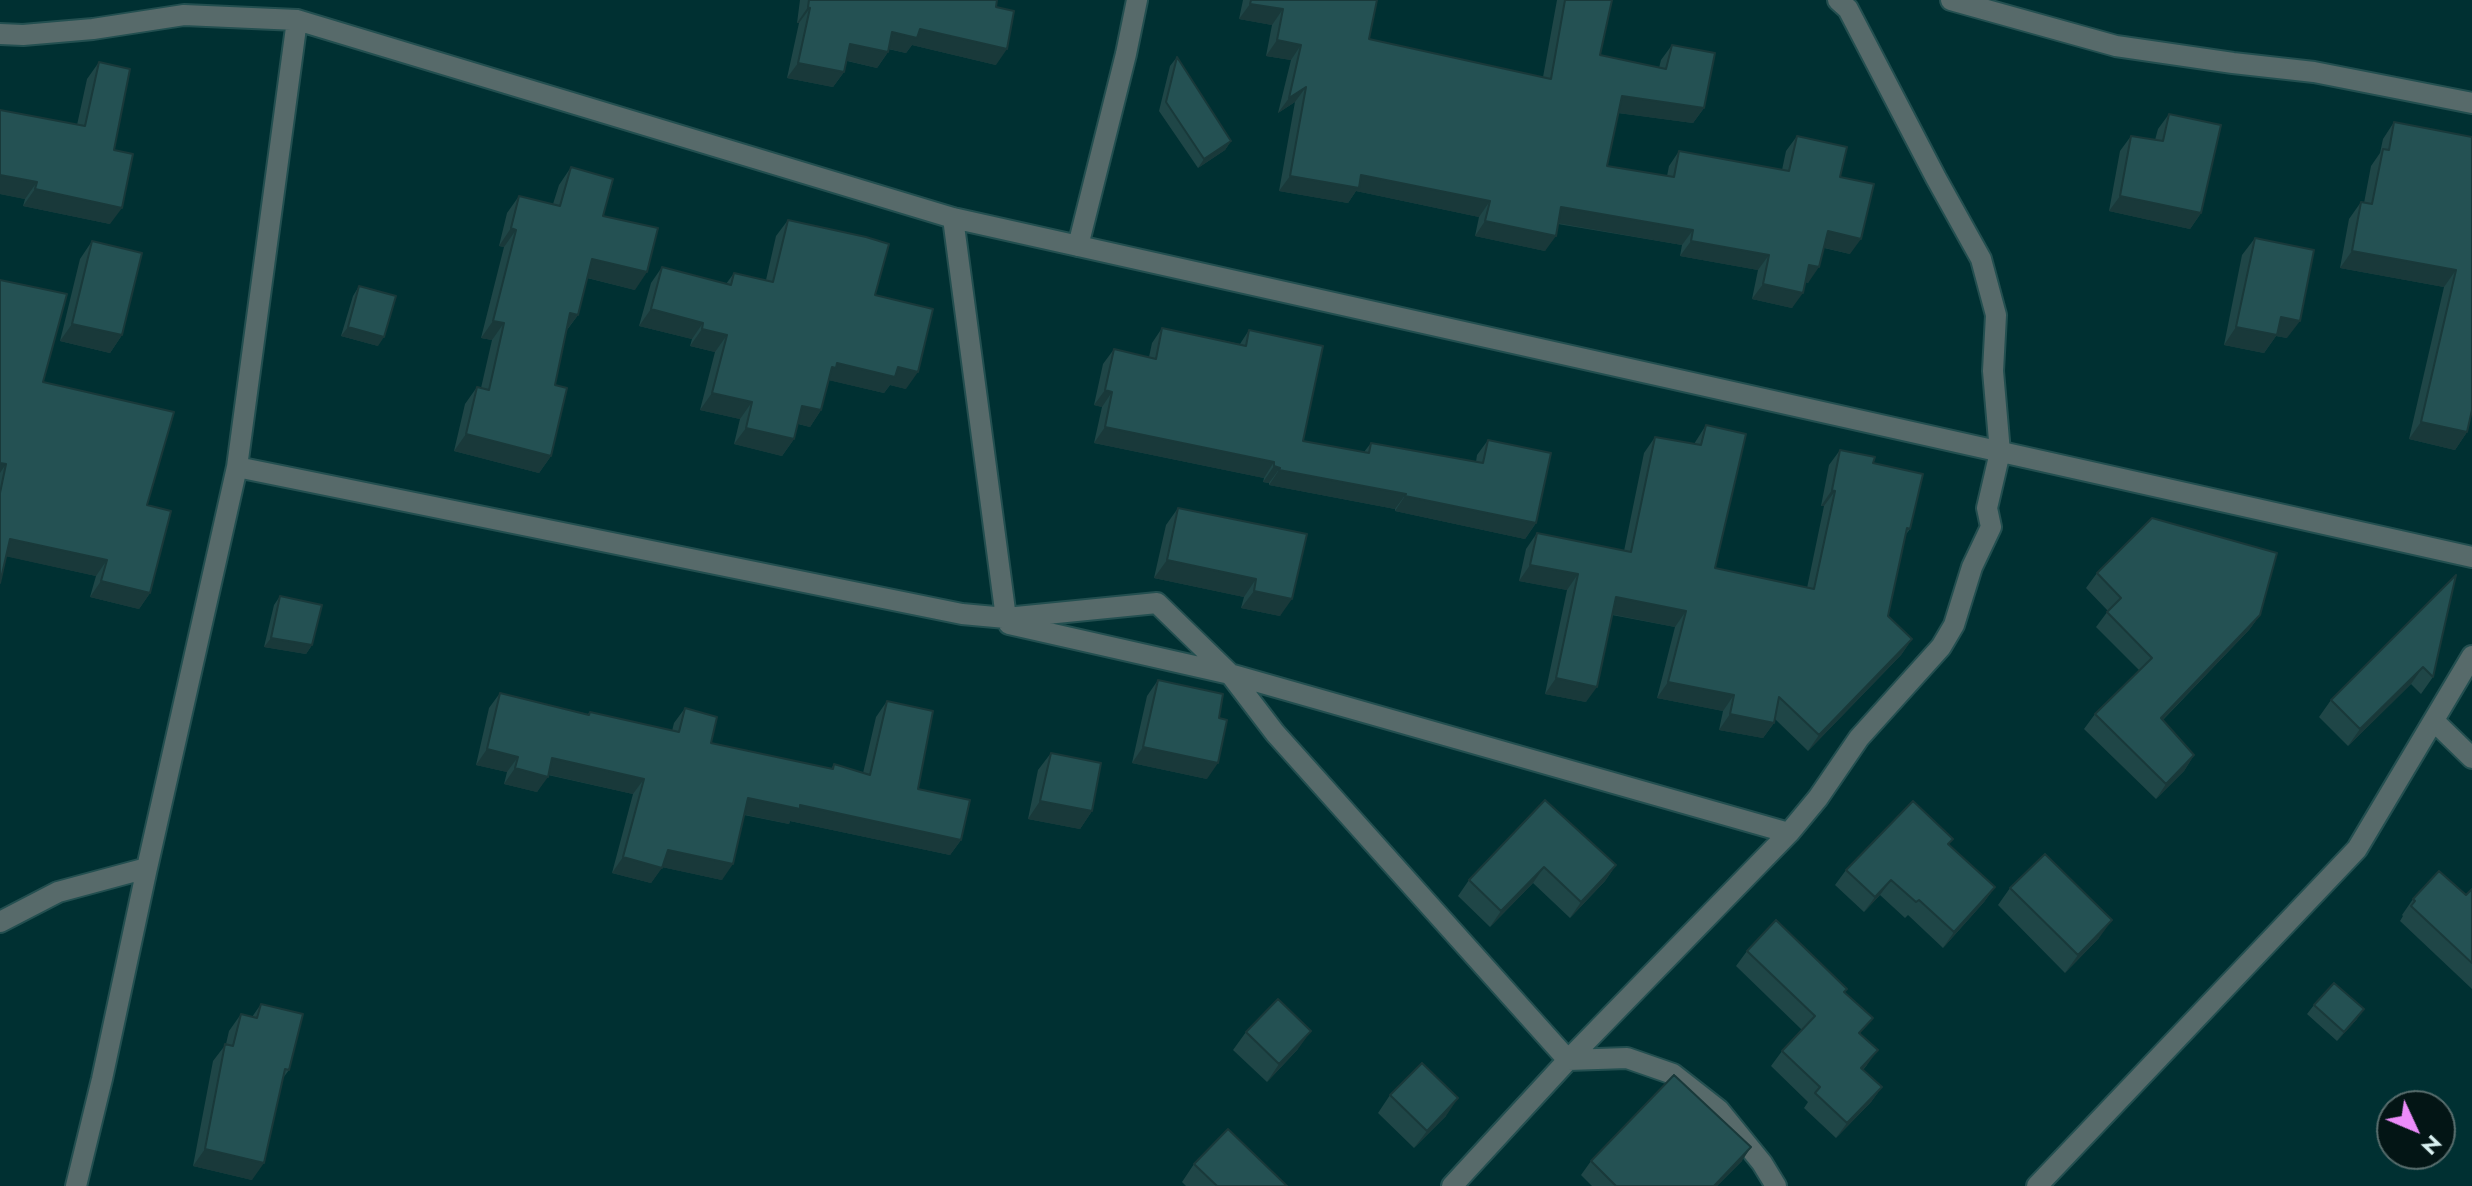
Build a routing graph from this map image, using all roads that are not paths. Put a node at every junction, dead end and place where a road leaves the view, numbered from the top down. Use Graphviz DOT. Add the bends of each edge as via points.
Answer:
graph roads {
  1 [pos="1137,0"];
  2 [pos="1838,0"];
  3 [pos="1951,0"];
  4 [pos="297,20"];
  5 [pos="0,34"];
  6 [pos="2472,103"];
  7 [pos="953,218"];
  8 [pos="1078,246"];
  9 [pos="2000,452"];
  10 [pos="237,467"];
  11 [pos="2472,557"];
  12 [pos="962,614"];
  13 [pos="1006,618"];
  14 [pos="2472,656"];
  15 [pos="1230,674"];
  16 [pos="2434,721"];
  17 [pos="2472,758"];
  18 [pos="1789,833"];
  19 [pos="147,868"];
  20 [pos="0,922"];
  21 [pos="1568,1060"];
  22 [pos="76,1186"];
  23 [pos="1452,1186"];
  24 [pos="1776,1186"];
  25 [pos="2037,1186"];
  1 -- 8 [label="street"];
  2 -- 9 [label="street" via="1848,9 1981,259 1996,315 1993,371"];
  3 -- 6 [label="street" via="2116,46 2314,72"];
  4 -- 5 [label="street" via="184,15 93,29"];
  4 -- 7 [label="street"];
  4 -- 10 [label="street"];
  7 -- 8 [label="street"];
  7 -- 13 [label="street"];
  8 -- 9 [label="street"];
  9 -- 11 [label="street"];
  9 -- 18 [label="street" via="1987,508 1991,527 1954,625 1941,647 1859,738"];
  10 -- 12 [label="street"];
  10 -- 19 [label="street"];
  12 -- 13 [label="street"];
  12 -- 15 [label="street"];
  13 -- 15 [label="street" via="1157,603"];
  14 -- 16 [label="street"];
  15 -- 18 [label="street"];
  15 -- 21 [label="street" via="1275,733"];
  16 -- 17 [label="street"];
  16 -- 25 [label="street" via="2357,849"];
  18 -- 21 [label="street"];
  19 -- 20 [label="street" via="58,892"];
  19 -- 22 [label="street"];
  21 -- 23 [label="street"];
  21 -- 24 [label="street" via="1627,1058 1673,1074 1719,1110"];
}
